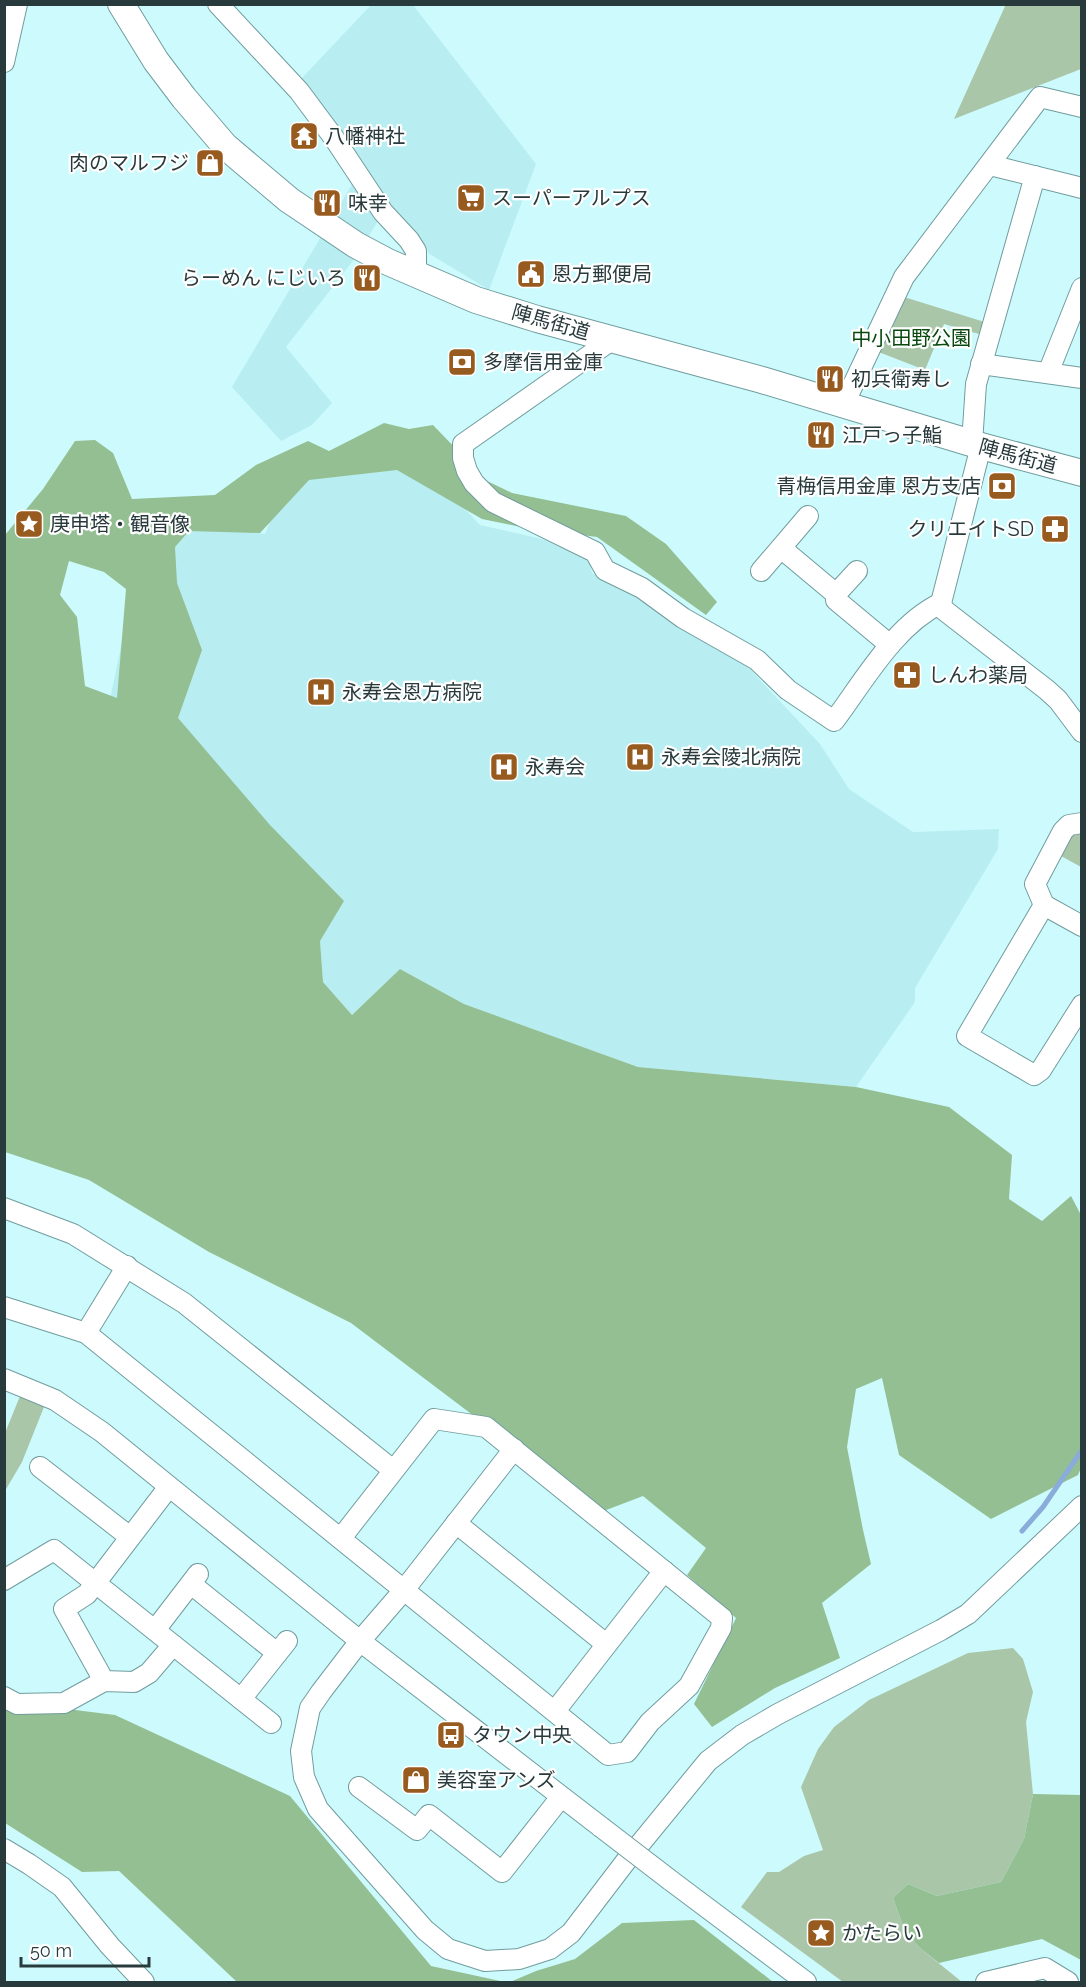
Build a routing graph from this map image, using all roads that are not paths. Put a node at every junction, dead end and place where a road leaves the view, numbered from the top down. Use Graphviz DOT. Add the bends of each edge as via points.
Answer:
graph roads {
  1 [pos="16,4"];
  2 [pos="121,4"];
  3 [pos="218,4"];
  4 [pos="4,62"];
  5 [pos="1082,107"];
  6 [pos="990,165"];
  7 [pos="1035,176"];
  8 [pos="1082,188"];
  9 [pos="416,276"];
  10 [pos="1082,288"];
  11 [pos="613,339"];
  12 [pos="981,364"];
  13 [pos="1048,373"];
  14 [pos="1082,378"];
  15 [pos="843,406"];
  16 [pos="976,444"];
  17 [pos="1082,473"];
  18 [pos="808,516"];
  19 [pos="781,548"];
  20 [pos="761,571"];
  21 [pos="856,571"];
  22 [pos="836,594"];
  23 [pos="941,603"];
  24 [pos="890,645"];
  25 [pos="1082,732"];
  26 [pos="1082,823"];
  27 [pos="1044,905"];
  28 [pos="1082,926"];
  29 [pos="1082,1005"];
  30 [pos="4,1208"];
  31 [pos="127,1266"];
  32 [pos="4,1307"];
  33 [pos="86,1333"];
  34 [pos="4,1379"];
  35 [pos="514,1449"];
  36 [pos="40,1467"];
  37 [pos="393,1470"];
  38 [pos="168,1488"];
  39 [pos="1082,1506"];
  40 [pos="456,1523"];
  41 [pos="130,1537"];
  42 [pos="341,1538"];
  43 [pos="663,1571"];
  44 [pos="4,1580"];
  45 [pos="95,1583"];
  46 [pos="404,1590"];
  47 [pos="155,1630"];
  48 [pos="360,1641"];
  49 [pos="606,1644"];
  50 [pos="173,1645"];
  51 [pos="104,1681"];
  52 [pos="4,1697"];
  53 [pos="241,1699"];
  54 [pos="555,1711"];
  55 [pos="271,1723"];
  56 [pos="359,1787"];
  57 [pos="561,1797"];
  58 [pos="4,1850"];
  59 [pos="144,1983"];
  60 [pos="806,1983"];
  61 [pos="986,1983"];
  62 [pos="1068,1983"];
  1 -- 4 [label="street"];
  2 -- 9 [label="main road, 陣馬街道" via="163,70 225,146 289,200 356,245"];
  3 -- 9 [label="street" via="299,91 383,212 409,240 416,251"];
  5 -- 6 [label="street" via="1040,97"];
  6 -- 7 [label="street"];
  6 -- 15 [label="street" via="904,277"];
  7 -- 8 [label="street"];
  7 -- 12 [label="street"];
  9 -- 11 [label="main road, 陣馬街道" via="476,300"];
  10 -- 13 [label="street"];
  11 -- 15 [label="main road, 陣馬街道"];
  11 -- 24 [label="street" via="463,444 467,471 481,491 506,510 595,552 605,570 642,588 683,618 758,660 788,690 834,721"];
  12 -- 13 [label="street"];
  12 -- 16 [label="street" via="976,384"];
  13 -- 14 [label="street"];
  15 -- 16 [label="main road, 陣馬街道"];
  16 -- 17 [label="main road, 陣馬街道"];
  16 -- 23 [label="street"];
  18 -- 19 [label="street"];
  19 -- 20 [label="street"];
  19 -- 22 [label="street"];
  21 -- 22 [label="street"];
  22 -- 24 [label="street" via="836,600"];
  23 -- 24 [label="street" via="904,628"];
  23 -- 25 [label="street" via="944,610 1058,700"];
  26 -- 27 [label="street" via="1069,825 1063,831 1035,884"];
  27 -- 28 [label="street"];
  27 -- 29 [label="street" via="967,1036 1034,1075"];
  30 -- 31 [label="street" via="73,1234"];
  31 -- 33 [label="street"];
  31 -- 37 [label="street" via="184,1303"];
  32 -- 33 [label="street"];
  33 -- 42 [label="street"];
  34 -- 38 [label="street" via="55,1400 102,1432"];
  35 -- 37 [label="street" via="486,1427 434,1419"];
  35 -- 40 [label="street"];
  35 -- 43 [label="street"];
  36 -- 41 [label="street"];
  37 -- 42 [label="street"];
  38 -- 41 [label="street"];
  38 -- 48 [label="street"];
  39 -- 48 [label="street" via="968,1614 778,1714 708,1761 571,1933 550,1949 519,1959 486,1961 448,1948 425,1930 318,1809 304,1777 304,1731 310,1708"];
  40 -- 46 [label="street"];
  40 -- 49 [label="street"];
  41 -- 45 [label="street"];
  42 -- 46 [label="street"];
  43 -- 49 [label="street"];
  43 -- 54 [label="street" via="722,1618 721,1628 689,1686 650,1722 627,1752 608,1755"];
  44 -- 45 [label="street" via="54,1550"];
  45 -- 47 [label="street"];
  45 -- 51 [label="street" via="87,1594 64,1609"];
  46 -- 48 [label="street"];
  46 -- 54 [label="street"];
  47 -- 50 [label="street"];
  47 -- 53 [label="street" via="194,1579 282,1647"];
  48 -- 57 [label="street"];
  49 -- 54 [label="street"];
  50 -- 51 [label="street" via="149,1673 134,1682"];
  50 -- 53 [label="street"];
  51 -- 52 [label="street" via="64,1702 17,1704"];
  53 -- 55 [label="street"];
  56 -- 57 [label="street" via="417,1830 429,1815 502,1872"];
  57 -- 60 [label="street, bridge"];
  58 -- 59 [label="street" via="62,1887"];
  61 -- 62 [label="street" via="1045,1968"];
}
